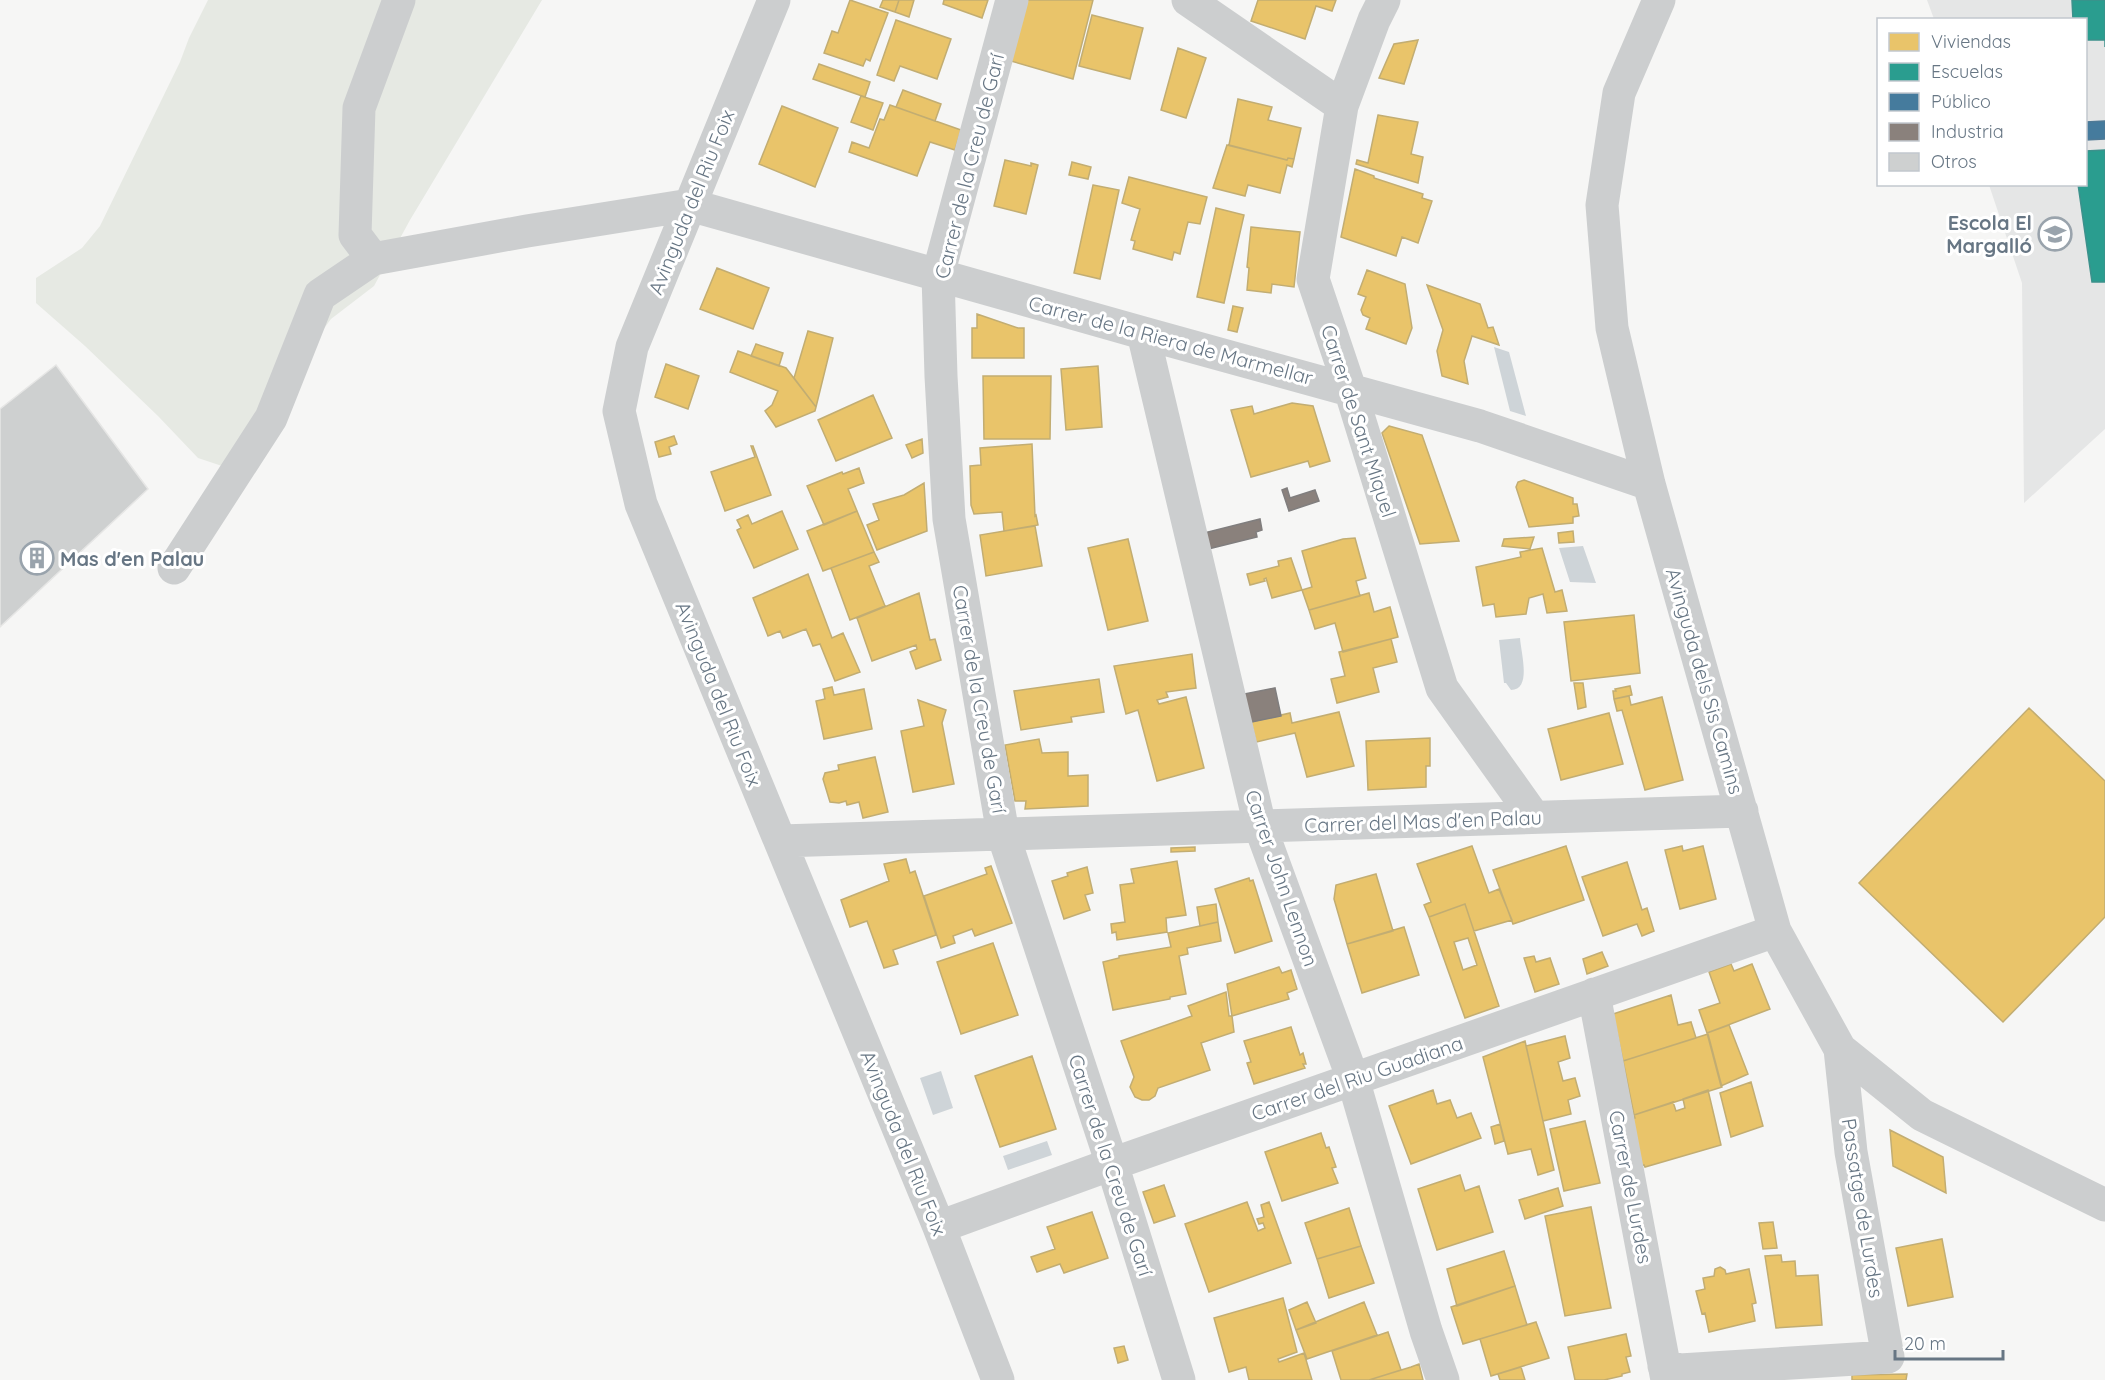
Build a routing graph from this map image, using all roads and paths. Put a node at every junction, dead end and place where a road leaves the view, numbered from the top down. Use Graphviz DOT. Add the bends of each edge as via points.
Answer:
graph roads {
  1 [pos="399,0"];
  2 [pos="774,0"];
  3 [pos="1012,0"];
  4 [pos="1188,0"];
  5 [pos="1384,0"];
  6 [pos="1659,0"];
  7 [pos="1342,106"];
  8 [pos="690,205"];
  9 [pos="373,259"];
  10 [pos="938,275"];
  11 [pos="1143,333"];
  12 [pos="1350,389"];
  13 [pos="1649,484"];
  14 [pos="174,568"];
  15 [pos="1742,811"];
  16 [pos="1534,817"];
  17 [pos="1260,826"];
  18 [pos="1003,834"];
  19 [pos="781,841"];
  20 [pos="1775,931"];
  21 [pos="1594,994"];
  22 [pos="1840,1049"];
  23 [pos="1353,1079"];
  24 [pos="1112,1164"];
  25 [pos="2105,1205"];
  26 [pos="939,1227"];
  27 [pos="1666,1373"];
  28 [pos="998,1380"];
  29 [pos="1179,1380"];
  30 [pos="1443,1380"];
  1 -- 9 [label="street" via="359,108 355,234"];
  2 -- 8 [label="street, Avinguda del Riu Foix"];
  3 -- 10 [label="street, Carrer de la Creu de Garí"];
  4 -- 7 [label="street"];
  5 -- 7 [label="street, Carrer de Sant Miquel"];
  6 -- 13 [label="street, Avinguda dels Sis Camins" via="1619,93 1602,205 1612,328"];
  7 -- 12 [label="street, Carrer de Sant Miquel" via="1313,279"];
  8 -- 9 [label="street"];
  8 -- 10 [label="street, Carrer de la Riera de Marmellar"];
  8 -- 19 [label="street, Avinguda del Riu Foix" via="632,347 619,411 641,504"];
  9 -- 14 [label="street" via="320,295 271,418"];
  10 -- 11 [label="street, Carrer de la Riera de Marmellar"];
  10 -- 18 [label="street, Carrer de la Creu de Garí" via="949,519"];
  11 -- 12 [label="street, Carrer de la Riera de Marmellar"];
  11 -- 17 [label="street, Carrer John Lennon"];
  12 -- 13 [label="street, Carrer de la Riera de Marmellar" via="1480,426"];
  12 -- 16 [label="street, Carrer de Sant Miquel" via="1442,688"];
  13 -- 15 [label="street, Avinguda dels Sis Camins"];
  15 -- 16 [label="street, Carrer del Mas d'en Palau"];
  15 -- 20 [label="street, Avinguda dels Sis Camins"];
  16 -- 17 [label="street, Carrer del Mas d'en Palau"];
  17 -- 18 [label="street, Carrer del Mas d'en Palau"];
  17 -- 23 [label="street, Carrer John Lennon"];
  18 -- 19 [label="street, Carrer del Mas d'en Palau"];
  18 -- 24 [label="street, Carrer de la Creu de Garí"];
  19 -- 26 [label="street, Avinguda del Riu Foix"];
  20 -- 21 [label="street, Carrer del Riu Guadiana"];
  20 -- 22 [label="street, Avinguda dels Sis Camins"];
  21 -- 23 [label="street, Carrer del Riu Guadiana"];
  21 -- 27 [label="street, Carrer de Lurdes"];
  22 -- 25 [label="street, Avinguda dels Sis Camins" via="1922,1115"];
  22 -- 27 [label="street, Passatge de Lurdes" via="1851,1152 1888,1357"];
  23 -- 24 [label="street, Carrer del Riu Guadiana"];
  23 -- 30 [label="street, Carrer John Lennon"];
  24 -- 26 [label="street, Carrer del Riu Guadiana"];
  24 -- 29 [label="street, Carrer de la Creu de Garí"];
  26 -- 28 [label="street, Avinguda del Riu Foix"];
}
